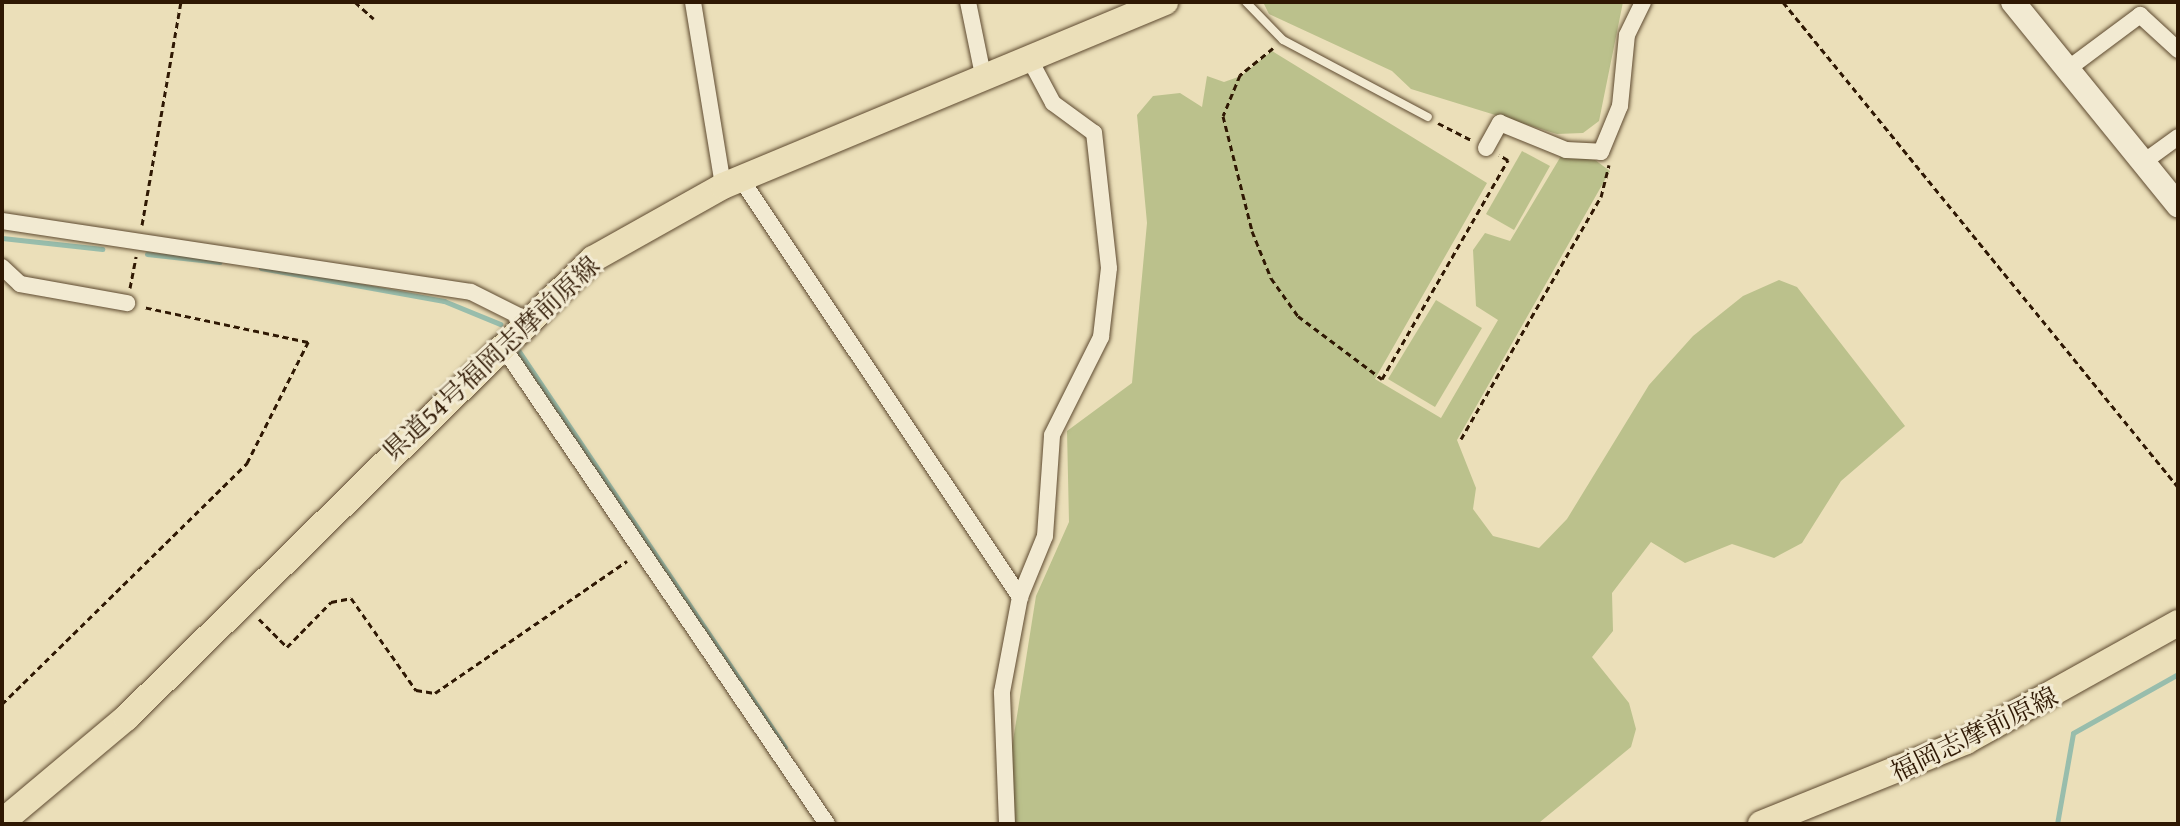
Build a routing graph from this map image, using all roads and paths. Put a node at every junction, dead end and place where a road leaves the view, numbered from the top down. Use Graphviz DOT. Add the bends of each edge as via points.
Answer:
graph roads {
  1 [pos="181,2"];
  2 [pos="355,2"];
  3 [pos="693,2"];
  4 [pos="968,2"];
  5 [pos="1165,2"];
  6 [pos="1246,2"];
  7 [pos="1643,2"];
  8 [pos="1783,2"];
  9 [pos="2013,2"];
  10 [pos="374,19"];
  11 [pos="1283,40"];
  12 [pos="2178,50"];
  13 [pos="1030,60"];
  14 [pos="2069,68"];
  15 [pos="983,75"];
  16 [pos="1428,117"];
  17 [pos="2178,137"];
  18 [pos="1486,148"];
  19 [pos="1601,152"];
  20 [pos="2145,161"];
  21 [pos="732,182"];
  22 [pos="2178,205"];
  23 [pos="2,221"];
  24 [pos="139,241"];
  25 [pos="2,267"];
  26 [pos="127,303"];
  27 [pos="525,319"];
  28 [pos="501,344"];
  29 [pos="1461,439"];
  30 [pos="2178,487"];
  31 [pos="642,551"];
  32 [pos="1020,597"];
  33 [pos="243,600"];
  34 [pos="2178,623"];
  35 [pos="2,704"];
  36 [pos="2,822"];
  37 [pos="827,824"];
  38 [pos="1007,824"];
  39 [pos="1761,824"];
  1 -- 24 [label="path"];
  2 -- 10 [label="path"];
  3 -- 21 [label="street"];
  4 -- 15 [label="street"];
  5 -- 13 [label="main road, 県道54号福岡志摩前原線"];
  6 -- 11 [label="lane"];
  7 -- 19 [label="street" via="1627,35 1620,106"];
  8 -- 30 [label="path"];
  9 -- 14 [label="main road"];
  11 -- 16 [label="lane"];
  11 -- 18 [label="path" via="1240,75 1223,116 1238,186 1271,278 1298,316 1382,379 1508,160"];
  12 -- 14 [label="street" via="2140,15"];
  13 -- 15 [label="main road, 県道54号福岡志摩前原線"];
  13 -- 32 [label="street" via="1053,103 1094,133 1109,268 1101,337 1052,435 1045,536"];
  14 -- 20 [label="main road"];
  15 -- 21 [label="main road, 県道54号福岡志摩前原線" via="953,96"];
  16 -- 18 [label="path"];
  17 -- 20 [label="street"];
  18 -- 19 [label="street" via="1500,123 1566,150"];
  19 -- 29 [label="path" via="1610,164 1601,197"];
  20 -- 22 [label="main road"];
  21 -- 27 [label="main road, 県道54号福岡志摩前原線" via="593,259"];
  21 -- 32 [label="street"];
  23 -- 24 [label="street"];
  24 -- 26 [label="path"];
  24 -- 27 [label="street" via="471,292"];
  25 -- 26 [label="street" via="20,284"];
  26 -- 35 [label="path" via="308,342 247,463"];
  27 -- 28 [label="main road, 県道54号福岡志摩前原線"];
  28 -- 31 [label="street"];
  28 -- 33 [label="main road, 県道54号福岡志摩前原線"];
  31 -- 33 [label="path" via="423,694 351,598 331,602 287,647"];
  31 -- 37 [label="street"];
  32 -- 38 [label="street" via="1002,692"];
  33 -- 36 [label="main road, 県道54号福岡志摩前原線" via="84,757"];
  34 -- 39 [label="main road, 福岡志摩前原線" via="1966,741"];
}
